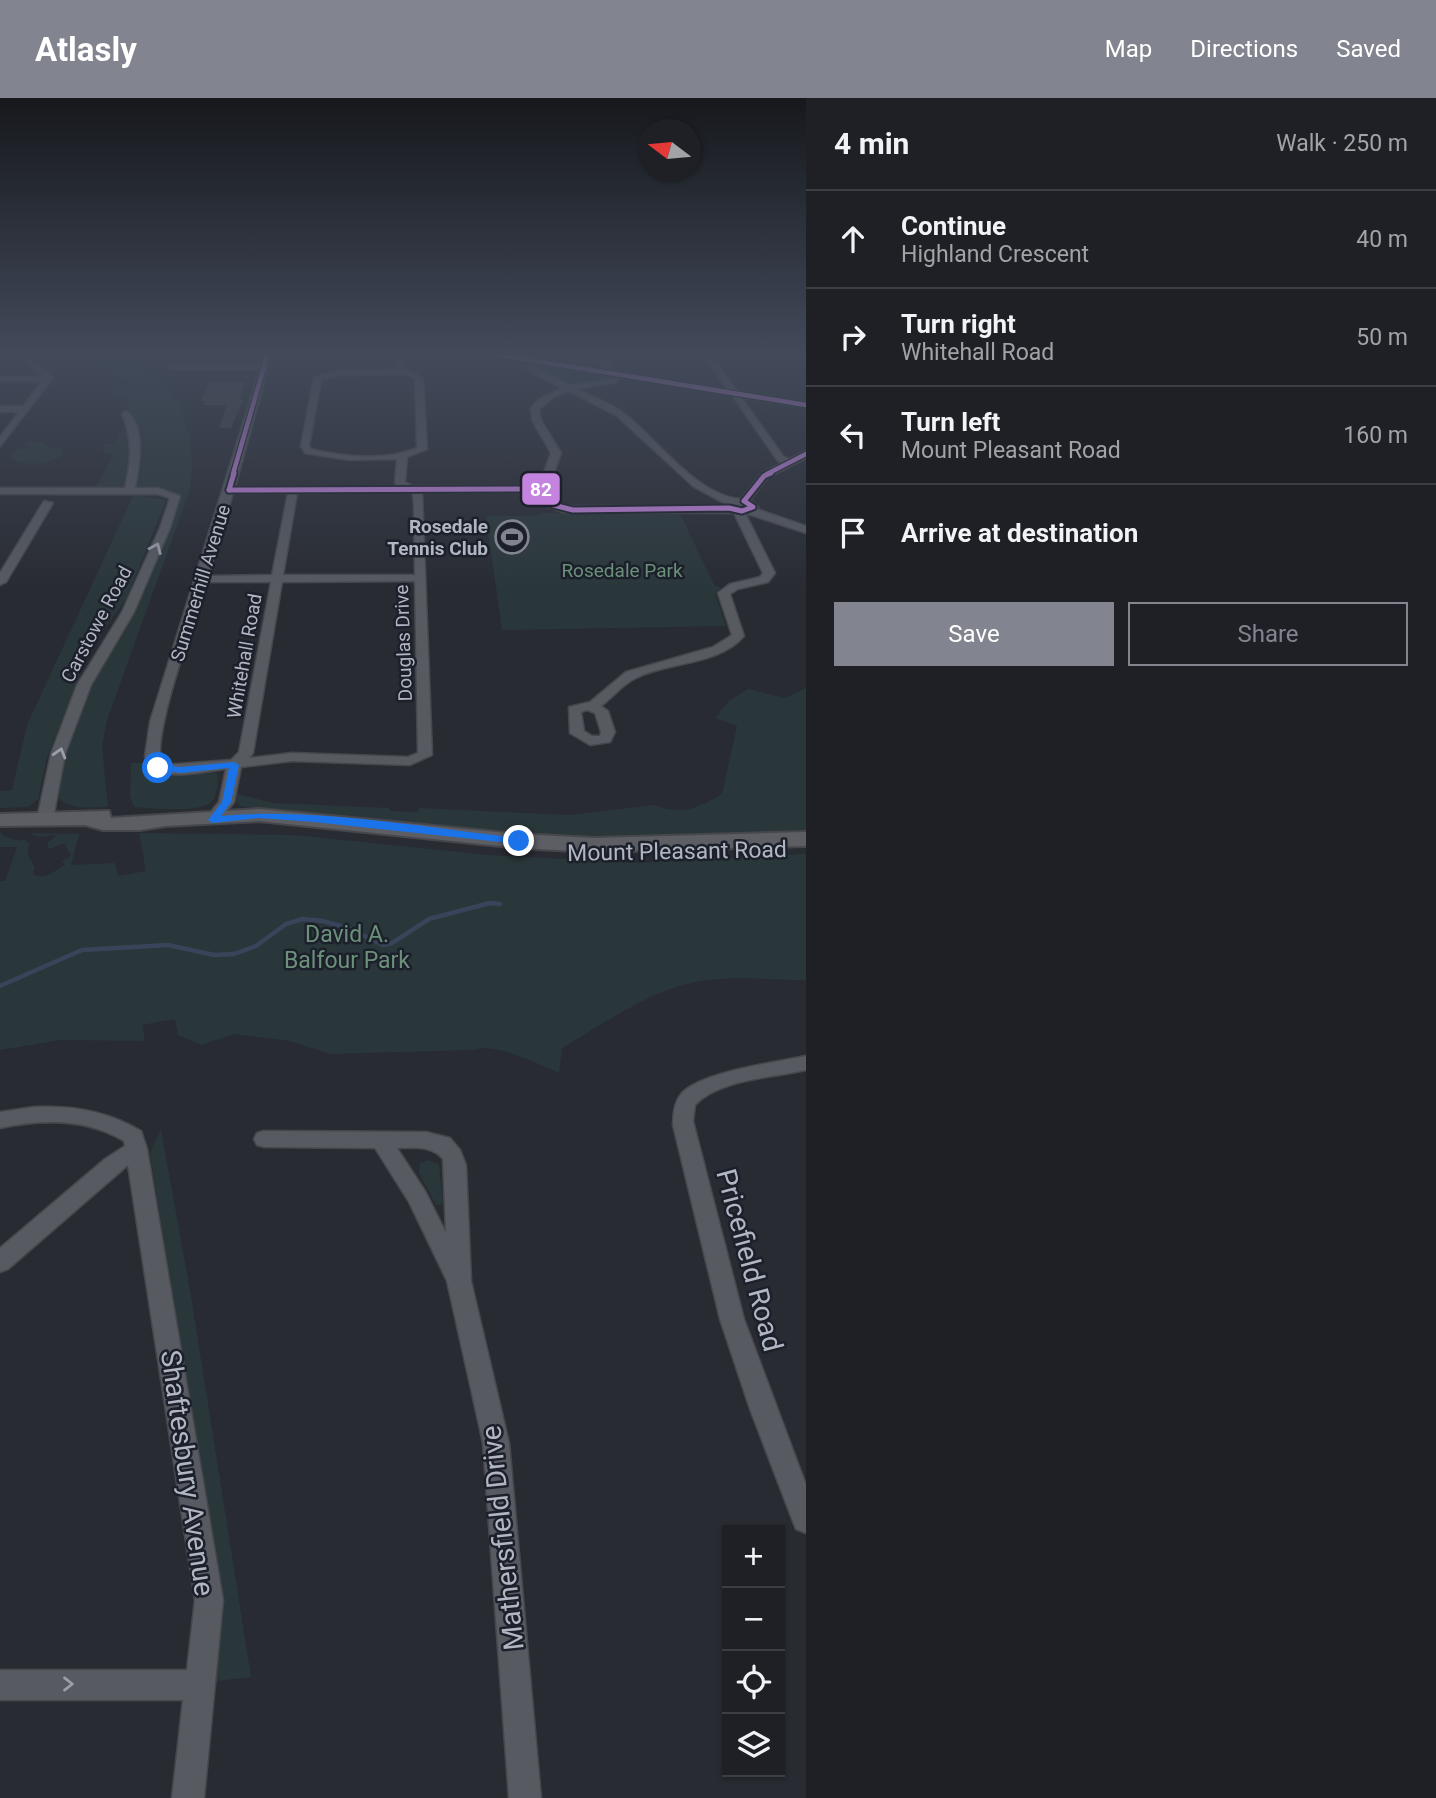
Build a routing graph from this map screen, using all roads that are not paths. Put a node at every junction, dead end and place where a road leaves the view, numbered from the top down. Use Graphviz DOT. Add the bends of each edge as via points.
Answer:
graph roads {
  1 [pos="133,432"];
  2 [pos="245,432"];
  3 [pos="307,432"];
  4 [pos="422,432"];
  5 [pos="544,432"];
  6 [pos="640,432"];
  7 [pos="762,432"];
  8 [pos="806,454"];
  9 [pos="402,456"];
  10 [pos="789,463"];
  11 [pos="413,489"];
  12 [pos="543,489"];
  13 [pos="229,490"];
  14 [pos="293,490"];
  15 [pos="129,491"];
  16 [pos="0,492"];
  17 [pos="48,503"];
  18 [pos="738,506"];
  19 [pos="806,530"];
  20 [pos="420,578"];
  21 [pos="201,579"];
  22 [pos="278,579"];
  23 [pos="0,582"];
  24 [pos="593,706"];
  25 [pos="234,765"];
  26 [pos="45,819"];
  27 [pos="0,820"];
  28 [pos="213,820"];
  29 [pos="806,839"];
  30 [pos="806,849"];
  31 [pos="806,1063"];
  32 [pos="0,1120"];
  33 [pos="264,1139"];
  34 [pos="380,1139"];
  35 [pos="137,1149"];
  36 [pos="0,1262"];
  37 [pos="459,1281"];
  38 [pos="806,1517"];
  39 [pos="0,1685"];
  40 [pos="202,1685"];
  41 [pos="188,1798"];
  42 [pos="525,1798"];
  1 -- 15 [label="street" via="136,460"];
  2 -- 13 [label="street, Summerhill Avenue"];
  3 -- 9 [label="street" via="308,451"];
  4 -- 9 [label="street" via="422,449"];
  5 -- 12 [label="street" via="556,453"];
  6 -- 18 [label="street" via="697,485"];
  7 -- 10 [label="street"];
  8 -- 10 [label="street"];
  9 -- 11 [label="street, Douglas Drive" via="400,483"];
  10 -- 18 [label="street" via="764,476"];
  11 -- 12 [label="street"];
  11 -- 14 [label="street"];
  11 -- 20 [label="street, Douglas Drive" via="419,504"];
  12 -- 18 [label="street" via="553,505 573,510"];
  13 -- 14 [label="street"];
  13 -- 21 [label="street, Summerhill Avenue"];
  14 -- 22 [label="street, Whitehall Road"];
  15 -- 16 [label="street"];
  26 -- 15 [label="street, Carstowe Road, one-way" via="58,754 83,685 128,612 175,499 170,493"];
  17 -- 23 [label="street"];
  18 -- 19 [label="street"];
  18 -- 24 [label="street" via="769,573 764,580 734,586 724,593 738,636 722,649 674,659 631,675"];
  20 -- 22 [label="street"];
  20 -- 25 [label="street, Douglas Drive" via="425,750 421,759 292,757"];
  21 -- 22 [label="street"];
  21 -- 25 [label="street, Summerhill Avenue" via="157,722 152,761 162,769"];
  22 -- 25 [label="street, Whitehall Road" via="246,753"];
  25 -- 28 [label="street, Whitehall Road" via="226,802"];
  26 -- 27 [label="main road, Mount Pleasant Road"];
  26 -- 28 [label="main road, Mount Pleasant Road" via="86,819 103,824"];
  28 -- 29 [label="main road, Mount Pleasant Road" via="259,815 594,845"];
  28 -- 30 [label="main road, Mount Pleasant Road" via="560,854"];
  31 -- 38 [label="street, Pricefield Road" via="693,1094 683,1106 682,1125 732,1320"];
  32 -- 35 [label="street" via="66,1115 108,1122 134,1137"];
  33 -- 34 [label="street, Mathersfield Drive"];
  34 -- 37 [label="street, Mathersfield Drive" via="417,1197"];
  34 -- 37 [label="street, Mathersfield Drive" via="436,1141 453,1156"];
  35 -- 36 [label="street" via="111,1165"];
  35 -- 40 [label="street, Shaftesbury Avenue" via="209,1600"];
  37 -- 42 [label="street, Mathersfield Drive" via="496,1443"];
  39 -- 40 [label="street, one-way"];
  40 -- 41 [label="street, Shaftesbury Avenue"];
}
